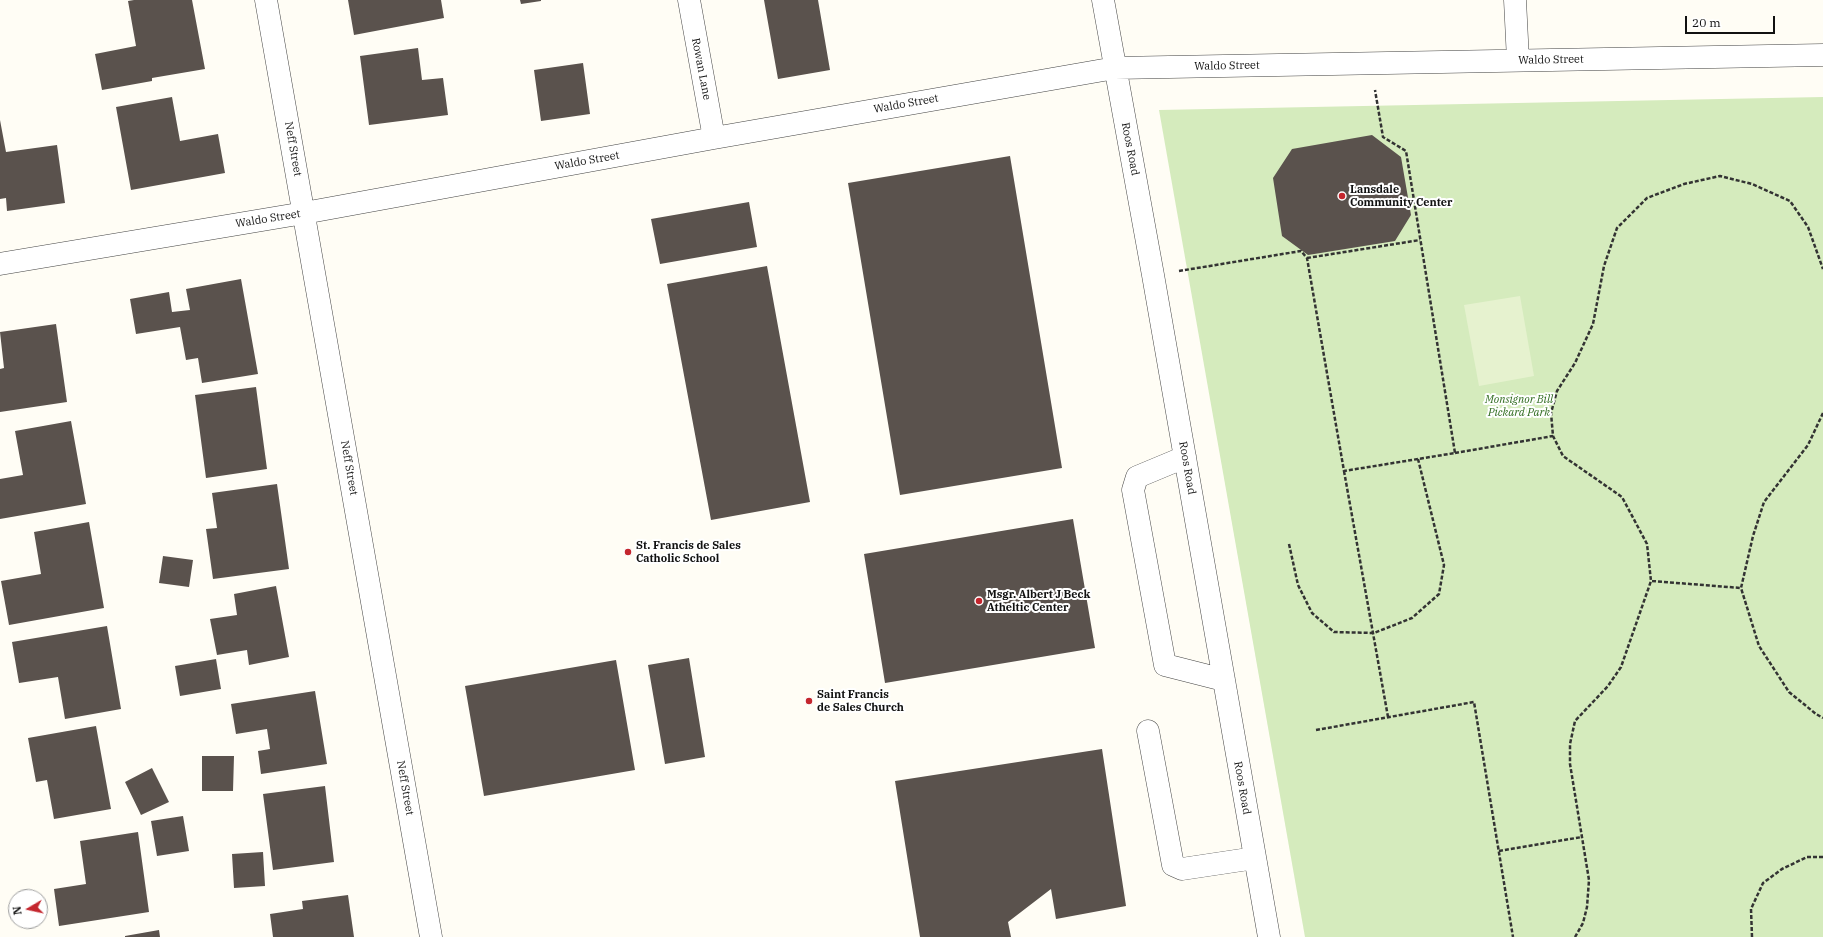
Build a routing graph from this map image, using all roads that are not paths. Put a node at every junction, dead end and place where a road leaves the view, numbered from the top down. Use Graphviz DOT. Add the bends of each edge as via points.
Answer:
graph roads {
  1 [pos="266,0"];
  2 [pos="689,0"];
  3 [pos="1103,0"];
  4 [pos="1515,0"];
  5 [pos="1823,55"];
  6 [pos="1518,60"];
  7 [pos="1115,68"];
  8 [pos="714,138"];
  9 [pos="304,213"];
  10 [pos="0,264"];
  11 [pos="1185,457"];
  12 [pos="1224,680"];
  13 [pos="1148,731"];
  14 [pos="1255,858"];
  15 [pos="431,937"];
  16 [pos="1268,937"];
  1 -- 9 [label="street, Neff Street"];
  2 -- 8 [label="street, Rowan Lane"];
  3 -- 7 [label="street, Roos Road"];
  4 -- 6 [label="street"];
  5 -- 6 [label="street, Waldo Street"];
  6 -- 7 [label="street, Waldo Street"];
  7 -- 8 [label="street, Waldo Street"];
  7 -- 11 [label="street, Roos Road"];
  8 -- 9 [label="street, Waldo Street"];
  9 -- 10 [label="street, Waldo Street"];
  9 -- 15 [label="street, Neff Street"];
  11 -- 12 [label="street, Roos Road"];
  11 -- 12 [label="street" via="1137,476 1133,490 1165,665"];
  12 -- 14 [label="street, Roos Road"];
  13 -- 14 [label="street" via="1173,865 1182,869"];
  14 -- 16 [label="street, Roos Road"];
}
